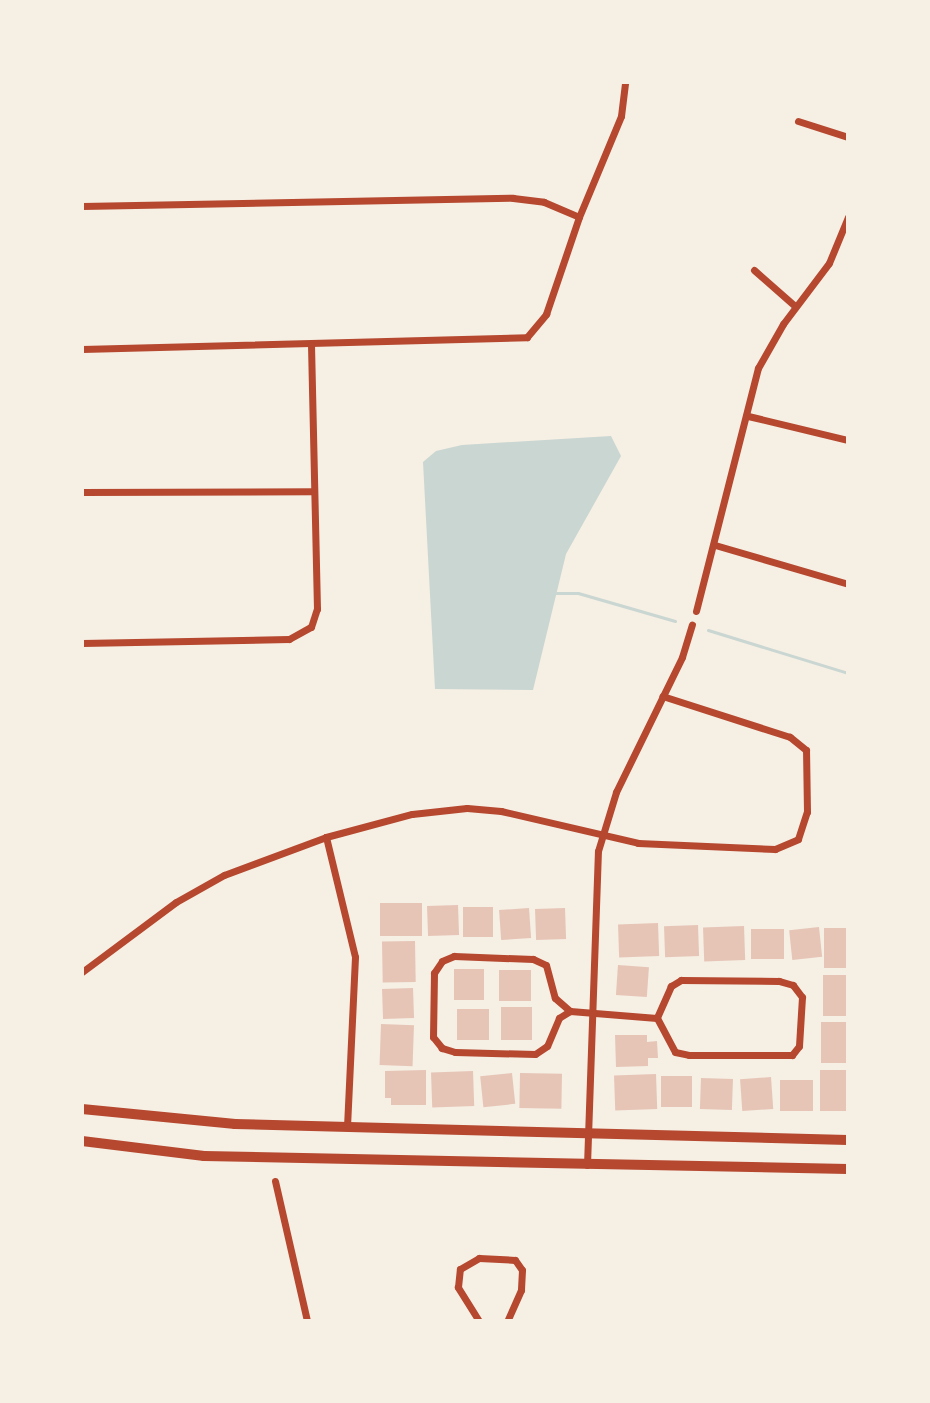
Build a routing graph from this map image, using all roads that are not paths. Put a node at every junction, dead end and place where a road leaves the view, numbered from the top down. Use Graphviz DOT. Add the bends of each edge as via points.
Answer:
graph roads {
  1 [pos="625,82"];
  2 [pos="798,121"];
  3 [pos="848,137"];
  4 [pos="82,206"];
  5 [pos="579,217"];
  6 [pos="848,217"];
  7 [pos="754,270"];
  8 [pos="795,306"];
  9 [pos="311,345"];
  10 [pos="82,349"];
  11 [pos="748,416"];
  12 [pos="848,440"];
  13 [pos="314,491"];
  14 [pos="82,492"];
  15 [pos="715,545"];
  16 [pos="848,584"];
  17 [pos="696,611"];
  18 [pos="692,624"];
  19 [pos="82,643"];
  20 [pos="662,696"];
  21 [pos="602,836"];
  22 [pos="326,837"];
  23 [pos="82,972"];
  24 [pos="570,1011"];
  25 [pos="590,1016"];
  26 [pos="657,1018"];
  27 [pos="82,1109"];
  28 [pos="347,1127"];
  29 [pos="586,1133"];
  30 [pos="848,1140"];
  31 [pos="82,1141"];
  32 [pos="587,1165"];
  33 [pos="848,1169"];
  34 [pos="275,1181"];
  35 [pos="307,1321"];
  36 [pos="479,1321"];
  37 [pos="507,1321"];
  1 -- 5 [label="street" via="621,116"];
  2 -- 3 [label="street"];
  4 -- 5 [label="street" via="513,198 544,202"];
  5 -- 9 [label="street" via="542,324 527,337"];
  6 -- 8 [label="street" via="829,263"];
  7 -- 8 [label="street"];
  8 -- 11 [label="street" via="758,368"];
  9 -- 10 [label="street"];
  9 -- 13 [label="street"];
  11 -- 12 [label="street"];
  11 -- 15 [label="street"];
  13 -- 14 [label="street"];
  13 -- 19 [label="street" via="317,609 311,627 299,637"];
  15 -- 16 [label="street"];
  15 -- 17 [label="street"];
  18 -- 20 [label="street"];
  20 -- 21 [label="street" via="616,792"];
  20 -- 21 [label="street" via="790,737 806,750 805,830 775,849"];
  21 -- 22 [label="street" via="467,808 412,814"];
  21 -- 25 [label="street" via="594,877"];
  22 -- 23 [label="street" via="224,875 176,902"];
  22 -- 28 [label="street" via="355,957"];
  24 -- 24 [label="street" via="555,998 546,965 533,959 454,956 434,973 433,1037 455,1052 535,1054 547,1046 559,1018"];
  24 -- 25 [label="street"];
  25 -- 26 [label="street"];
  25 -- 29 [label="street"];
  26 -- 26 [label="street" via="675,1052 781,1057 799,1046 802,997 793,985 779,981 681,980 671,986"];
  27 -- 28 [label="main road" via="205,1122"];
  28 -- 29 [label="main road"];
  29 -- 30 [label="main road"];
  29 -- 32 [label="street"];
  31 -- 32 [label="main road" via="204,1156"];
  32 -- 33 [label="main road"];
  34 -- 35 [label="street"];
  36 -- 37 [label="street" via="458,1287 460,1269 479,1258 501,1258 515,1260 524,1278"];
}
